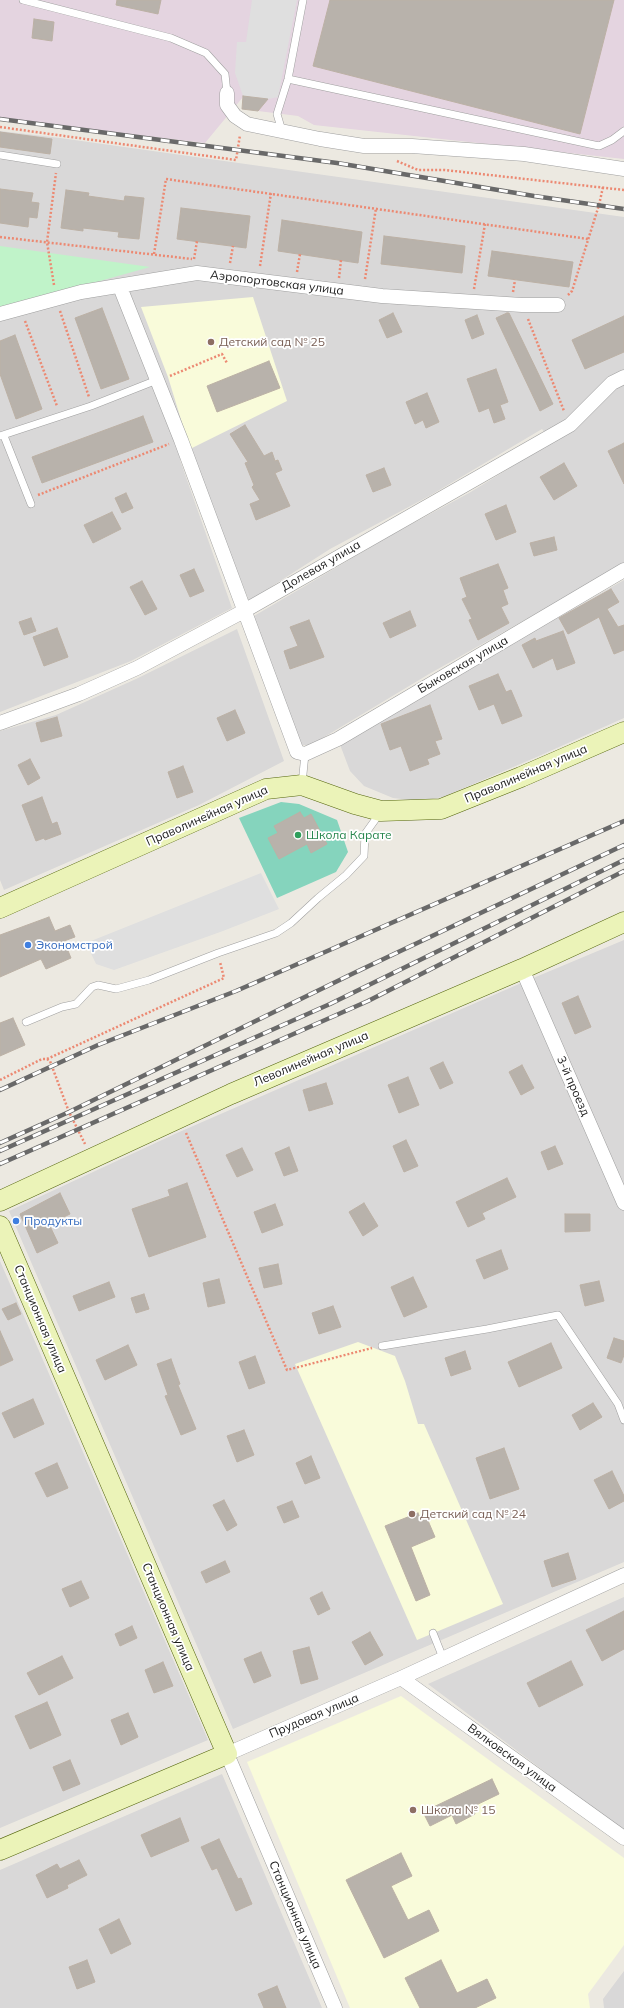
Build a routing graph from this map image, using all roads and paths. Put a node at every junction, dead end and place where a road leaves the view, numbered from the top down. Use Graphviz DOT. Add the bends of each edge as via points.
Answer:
graph roads {
  1 [pos="23,0"];
  2 [pos="303,0"];
  3 [pos="288,79"];
  4 [pos="227,93"];
  5 [pos="242,121"];
  6 [pos="0,127"];
  7 [pos="282,131"];
  8 [pos="624,131"];
  9 [pos="0,155"];
  10 [pos="391,158"];
  11 [pos="57,164"];
  12 [pos="624,169"];
  13 [pos="603,187"];
  14 [pos="624,190"];
  15 [pos="271,193"];
  16 [pos="376,208"];
  17 [pos="485,224"];
  18 [pos="0,237"];
  19 [pos="588,239"];
  20 [pos="197,241"];
  21 [pos="234,246"];
  22 [pos="154,254"];
  23 [pos="194,259"];
  24 [pos="202,260"];
  25 [pos="223,262"];
  26 [pos="230,263"];
  27 [pos="238,264"];
  28 [pos="252,266"];
  29 [pos="260,266"];
  30 [pos="267,267"];
  31 [pos="290,270"];
  32 [pos="304,272"];
  33 [pos="332,275"];
  34 [pos="346,276"];
  35 [pos="358,278"];
  36 [pos="365,278"];
  37 [pos="373,279"];
  38 [pos="120,287"];
  39 [pos="481,292"];
  40 [pos="561,301"];
  41 [pos="522,305"];
  42 [pos="21,309"];
  43 [pos="0,314"];
  44 [pos="227,363"];
  45 [pos="624,377"];
  46 [pos="157,380"];
  47 [pos="60,415"];
  48 [pos="570,425"];
  49 [pos="2,436"];
  50 [pos="181,440"];
  51 [pos="30,501"];
  52 [pos="624,570"];
  53 [pos="244,611"];
  54 [pos="0,724"];
  55 [pos="624,732"];
  56 [pos="303,754"];
  57 [pos="302,785"];
  58 [pos="381,811"];
  59 [pos="0,908"];
  60 [pos="624,922"];
  61 [pos="218,953"];
  62 [pos="522,969"];
  63 [pos="26,1022"];
  64 [pos="47,1059"];
  65 [pos="0,1080"];
  66 [pos="180,1117"];
  67 [pos="92,1159"];
  68 [pos="0,1201"];
  69 [pos="624,1203"];
  70 [pos="0,1226"];
  71 [pos="382,1346"];
  72 [pos="624,1420"];
  73 [pos="624,1575"];
  74 [pos="433,1633"];
  75 [pos="443,1658"];
  76 [pos="401,1678"];
  77 [pos="227,1754"];
  78 [pos="624,1838"];
  79 [pos="0,1850"];
  80 [pos="335,2008"];
  1 -- 4 [label="lane" via="171,38 206,53 224,74"];
  2 -- 3 [label="lane"];
  3 -- 7 [label="lane" via="277,114"];
  3 -- 8 [label="lane" via="600,146"];
  4 -- 5 [label="street" via="227,105"];
  5 -- 6 [label="path" via="236,160"];
  5 -- 7 [label="street"];
  7 -- 12 [label="street" via="364,146 412,146 524,154"];
  9 -- 11 [label="lane"];
  10 -- 13 [label="path" via="418,170 445,170"];
  13 -- 14 [label="path"];
  13 -- 19 [label="path"];
  15 -- 16 [label="path"];
  15 -- 22 [label="path" via="166,179"];
  15 -- 29 [label="path"];
  16 -- 17 [label="path"];
  16 -- 36 [label="path"];
  17 -- 19 [label="path"];
  17 -- 39 [label="path" via="473,291"];
  18 -- 22 [label="path"];
  19 -- 40 [label="path" via="572,291"];
  20 -- 23 [label="path"];
  21 -- 26 [label="path"];
  22 -- 23 [label="path"];
  23 -- 24 [label="path"];
  25 -- 26 [label="path"];
  26 -- 27 [label="path"];
  28 -- 29 [label="path"];
  29 -- 30 [label="path"];
  31 -- 32 [label="path"];
  33 -- 34 [label="path"];
  35 -- 36 [label="path"];
  36 -- 37 [label="path"];
  38 -- 41 [label="street, Аэропортовская улица" via="197,274 382,296"];
  38 -- 42 [label="street, Аэропортовская улица" via="81,292"];
  38 -- 46 [label="street"];
  40 -- 41 [label="street, Аэропортовская улица"];
  41 -- 48 [label="path"];
  42 -- 43 [label="street, Аэропортовская улица"];
  42 -- 47 [label="path"];
  44 -- 46 [label="path" via="222,354"];
  45 -- 48 [label="street, Долевая улица" via="612,383"];
  46 -- 47 [label="lane" via="91,406"];
  46 -- 50 [label="street"];
  47 -- 49 [label="lane"];
  48 -- 53 [label="street, Долевая улица"];
  49 -- 51 [label="lane"];
  50 -- 51 [label="path"];
  50 -- 53 [label="street"];
  52 -- 56 [label="street, Быковская улица" via="338,739"];
  53 -- 54 [label="street, Долевая улица" via="137,668 79,694"];
  53 -- 56 [label="street" via="294,748"];
  55 -- 58 [label="main road, Праволинейная улица" via="441,809"];
  56 -- 57 [label="lane"];
  57 -- 58 [label="main road, Праволинейная улица"];
  57 -- 59 [label="main road, Праволинейная улица" via="266,789"];
  58 -- 61 [label="lane" via="365,834 364,856 291,923 276,933"];
  60 -- 62 [label="main road, Леволинейная улица"];
  61 -- 63 [label="lane" via="149,980 116,989 103,984 98,985 76,1004"];
  61 -- 64 [label="path" via="224,978"];
  62 -- 66 [label="main road, Леволинейная улица"];
  62 -- 69 [label="street, 3-й проезд"];
  64 -- 65 [label="path" via="42,1059"];
  64 -- 67 [label="path"];
  66 -- 67 [label="main road, Леволинейная улица"];
  66 -- 71 [label="path" via="287,1370"];
  67 -- 68 [label="main road, Леволинейная улица"];
  70 -- 77 [label="main road, Станционная улица"];
  71 -- 72 [label="lane" via="558,1315 618,1404"];
  73 -- 75 [label="street, Прудовая улица"];
  74 -- 75 [label="lane"];
  75 -- 76 [label="street, Прудовая улица"];
  76 -- 77 [label="street, Прудовая улица"];
  76 -- 78 [label="street, Вялковская улица"];
  77 -- 79 [label="main road, Прудовая улица"];
  77 -- 80 [label="street, Станционная улица"];
}
